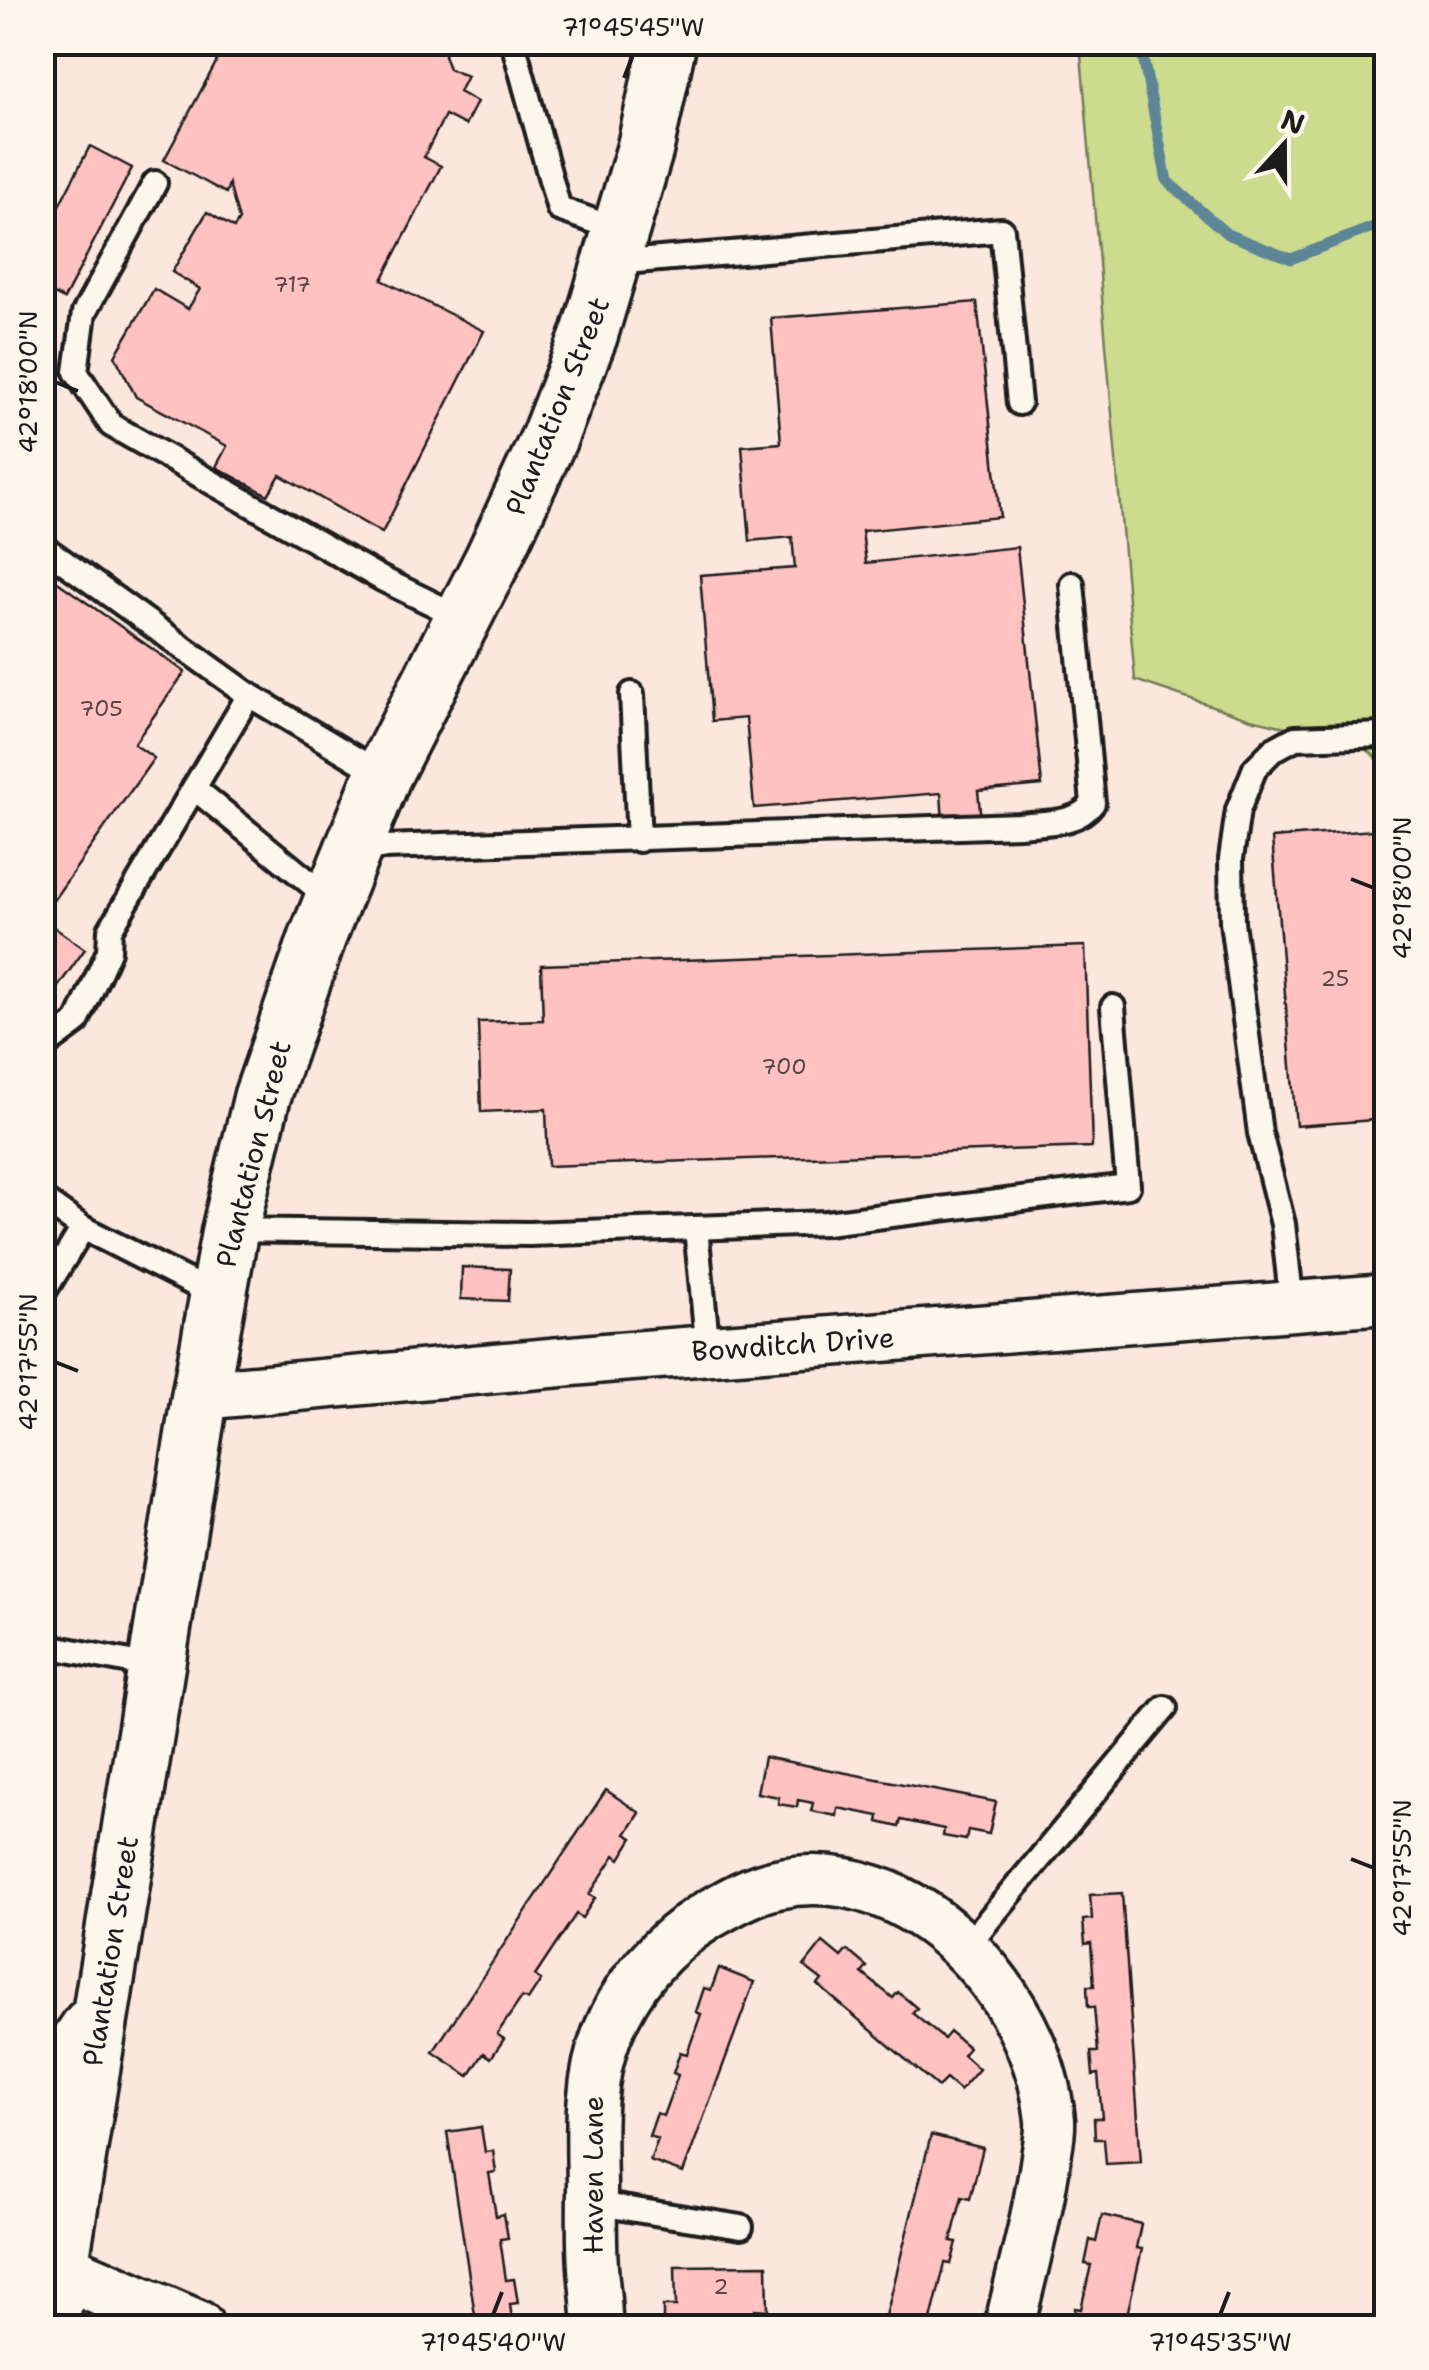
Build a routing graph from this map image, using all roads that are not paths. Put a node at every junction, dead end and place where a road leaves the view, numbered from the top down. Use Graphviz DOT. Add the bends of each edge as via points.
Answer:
graph roads {
  1 [pos="514,42"];
  2 [pos="668,42"];
  3 [pos="155,183"];
  4 [pos="618,247"];
  5 [pos="1019,404"];
  6 [pos="42,546"];
  7 [pos="1072,584"];
  8 [pos="462,618"];
  9 [pos="632,694"];
  10 [pos="249,696"];
  11 [pos="1386,735"];
  12 [pos="383,775"];
  13 [pos="194,788"];
  14 [pos="639,840"];
  15 [pos="356,848"];
  16 [pos="333,901"];
  17 [pos="1113,1007"];
  18 [pos="42,1048"];
  19 [pos="42,1200"];
  20 [pos="83,1228"];
  21 [pos="696,1228"];
  22 [pos="230,1230"];
  23 [pos="42,1295"];
  24 [pos="217,1296"];
  25 [pos="1386,1299"];
  26 [pos="1292,1306"];
  27 [pos="708,1350"];
  28 [pos="200,1396"];
  29 [pos="43,1646"];
  30 [pos="156,1667"];
  31 [pos="1164,1708"];
  32 [pos="966,1947"];
  33 [pos="100,2011"];
  34 [pos="42,2096"];
  35 [pos="592,2204"];
  36 [pos="741,2226"];
  37 [pos="50,2266"];
  38 [pos="50,2328"];
  39 [pos="196,2328"];
  40 [pos="597,2328"];
  41 [pos="1009,2328"];
  1 -- 4 [label="lane" via="559,208"];
  2 -- 4 [label="main road, Plantation Street"];
  3 -- 8 [label="lane" via="84,312 76,372 111,424 382,580"];
  4 -- 5 [label="lane" via="1002,230"];
  4 -- 8 [label="main road, Plantation Street" via="549,438"];
  6 -- 10 [label="lane"];
  7 -- 14 [label="lane" via="1091,762 1093,804 1085,814 1020,825"];
  8 -- 12 [label="main road, Plantation Street"];
  9 -- 14 [label="lane"];
  10 -- 12 [label="lane"];
  10 -- 13 [label="lane"];
  11 -- 26 [label="lane" via="1295,738 1255,768 1238,810 1232,922"];
  12 -- 15 [label="main road, Plantation Street"];
  13 -- 16 [label="lane"];
  13 -- 18 [label="lane" via="110,930 109,952 77,1022"];
  14 -- 15 [label="lane"];
  15 -- 16 [label="main road, Plantation Street"];
  16 -- 22 [label="main road, Plantation Street" via="262,1097"];
  17 -- 21 [label="lane" via="1128,1186 826,1223"];
  19 -- 20 [label="lane"];
  20 -- 23 [label="lane"];
  20 -- 24 [label="lane"];
  21 -- 22 [label="lane" via="530,1234"];
  21 -- 27 [label="lane"];
  22 -- 24 [label="main road, Plantation Street"];
  24 -- 28 [label="main road, Plantation Street"];
  25 -- 26 [label="street, Bowditch Drive"];
  26 -- 27 [label="street, Bowditch Drive"];
  27 -- 28 [label="street, Bowditch Drive"];
  28 -- 30 [label="main road, Plantation Street"];
  29 -- 30 [label="lane"];
  30 -- 33 [label="main road, Plantation Street"];
  31 -- 32 [label="lane"];
  32 -- 35 [label="street, Haven Lane" via="924,1914 878,1891 827,1880 776,1884 692,1925 627,1992 606,2035 592,2082"];
  32 -- 41 [label="street, Haven Lane" via="1022,2026 1051,2122"];
  33 -- 34 [label="main road"];
  33 -- 37 [label="main road, Plantation Street"];
  35 -- 36 [label="lane"];
  35 -- 40 [label="street, Haven Lane"];
  37 -- 38 [label="main road, Plantation Street"];
  37 -- 39 [label="main road"];
}
